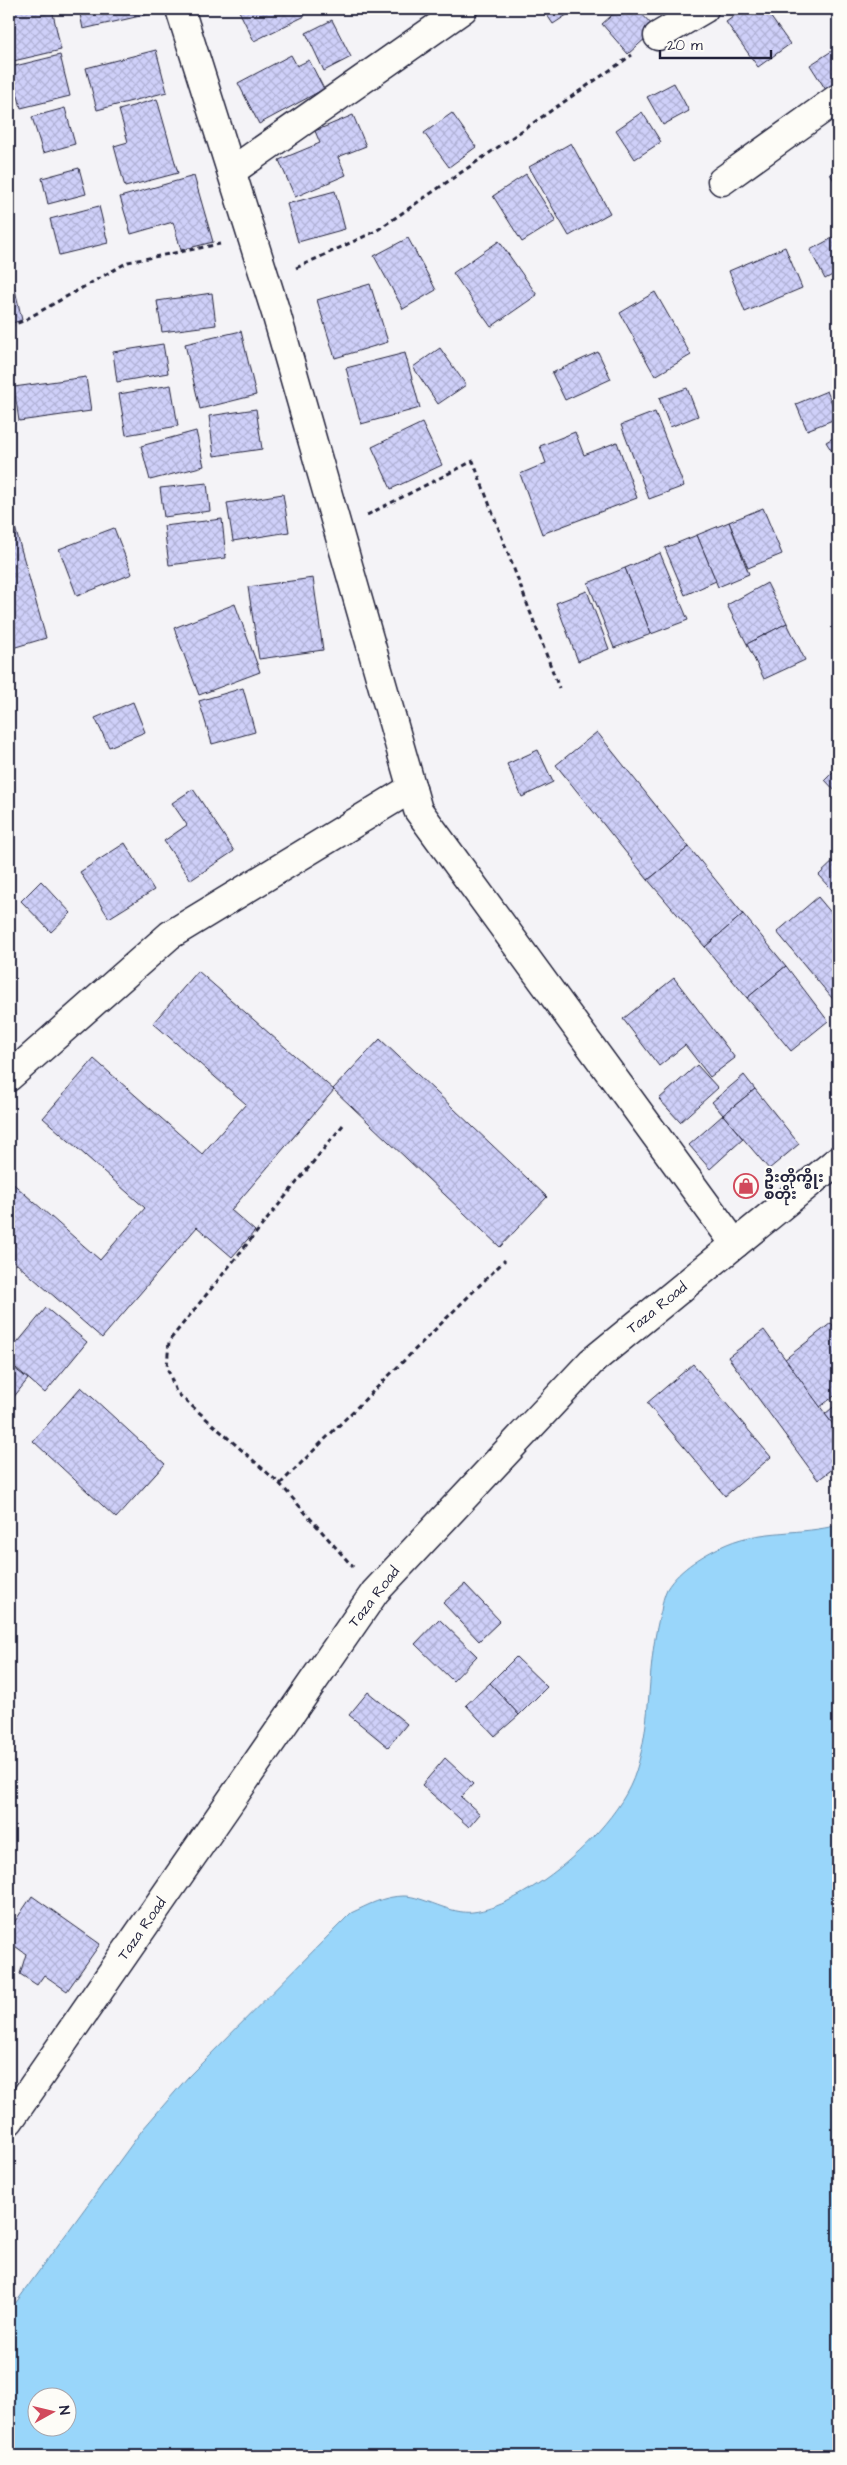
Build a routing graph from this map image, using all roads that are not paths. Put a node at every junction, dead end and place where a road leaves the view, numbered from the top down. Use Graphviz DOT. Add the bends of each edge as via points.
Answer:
graph roads {
  1 [pos="180,9"];
  2 [pos="463,9"];
  3 [pos="704,9"];
  4 [pos="658,36"];
  5 [pos="838,98"];
  6 [pos="232,171"];
  7 [pos="722,181"];
  8 [pos="412,788"];
  9 [pos="9,1078"];
  10 [pos="838,1160"];
  11 [pos="735,1244"];
  12 [pos="9,2121"];
  1 -- 6 [label="street"];
  2 -- 6 [label="street"];
  3 -- 4 [label="street"];
  5 -- 7 [label="street"];
  6 -- 8 [label="street"];
  8 -- 9 [label="street" via="170,935"];
  8 -- 11 [label="street" via="418,810"];
  10 -- 11 [label="street, Taza Road"];
  11 -- 12 [label="street, Taza Road" via="591,1362 375,1592"];
}
